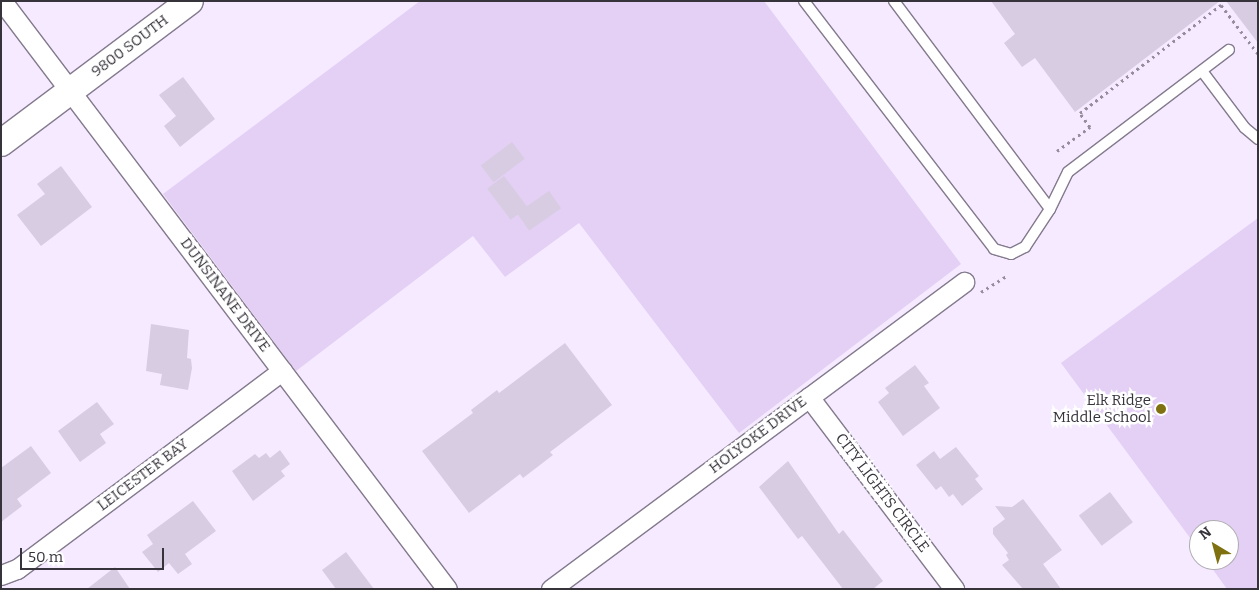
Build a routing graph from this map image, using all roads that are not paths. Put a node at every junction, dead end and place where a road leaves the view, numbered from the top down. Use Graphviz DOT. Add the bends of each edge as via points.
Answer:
graph roads {
  1 [pos="2,1"];
  2 [pos="190,1"];
  3 [pos="804,1"];
  4 [pos="894,1"];
  5 [pos="1229,50"];
  6 [pos="1202,70"];
  7 [pos="70,92"];
  8 [pos="1258,139"];
  9 [pos="1,143"];
  10 [pos="1050,209"];
  11 [pos="964,282"];
  12 [pos="282,371"];
  13 [pos="809,397"];
  14 [pos="1,575"];
  15 [pos="447,589"];
  16 [pos="552,589"];
  17 [pos="954,589"];
  1 -- 7 [label="street, DUNSINANE DRIVE"];
  2 -- 7 [label="main road, 9800 SOUTH"];
  3 -- 10 [label="lane" via="994,249 1011,254 1025,247"];
  4 -- 10 [label="lane"];
  5 -- 6 [label="lane"];
  6 -- 8 [label="lane"];
  6 -- 10 [label="lane" via="1068,172"];
  7 -- 9 [label="main road, 9800 SOUTH"];
  7 -- 12 [label="street, DUNSINANE DRIVE"];
  11 -- 13 [label="street, HOLYOKE DRIVE"];
  12 -- 14 [label="street, LEICESTER BAY" via="17,569"];
  12 -- 15 [label="street, DUNSINANE DRIVE"];
  13 -- 16 [label="street, HOLYOKE DRIVE"];
  13 -- 17 [label="street, CITY LIGHTS CIRCLE"];
}
